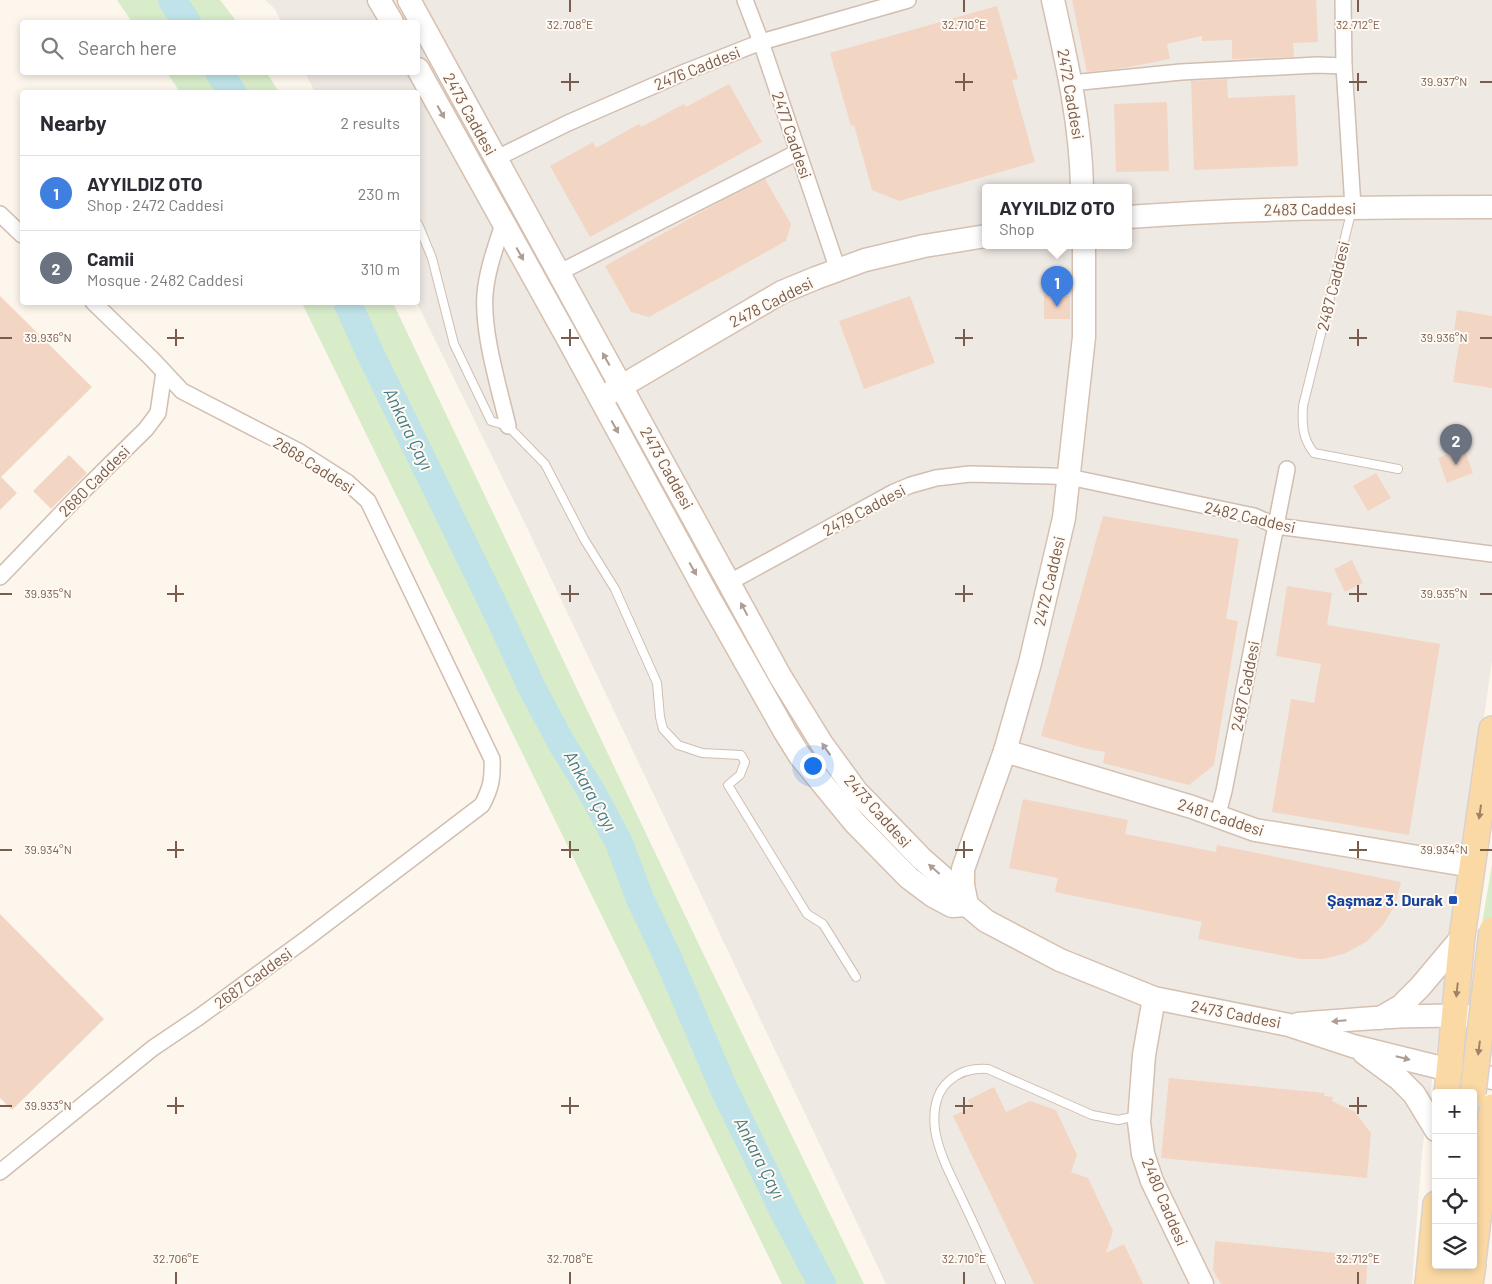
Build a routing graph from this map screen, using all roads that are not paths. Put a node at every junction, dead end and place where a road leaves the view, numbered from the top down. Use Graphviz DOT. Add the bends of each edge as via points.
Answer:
graph roads {
  1 [pos="379,0"];
  2 [pos="409,0"];
  3 [pos="745,0"];
  4 [pos="908,0"];
  5 [pos="1052,0"];
  6 [pos="1343,0"];
  7 [pos="391,20"];
  8 [pos="420,20"];
  9 [pos="420,20"];
  10 [pos="761,42"];
  11 [pos="1344,66"];
  12 [pos="420,73"];
  13 [pos="1071,82"];
  14 [pos="798,152"];
  15 [pos="495,159"];
  16 [pos="1082,184"];
  17 [pos="1353,207"];
  18 [pos="1492,208"];
  19 [pos="0,214"];
  20 [pos="1132,217"];
  21 [pos="503,224"];
  22 [pos="420,229"];
  23 [pos="20,233"];
  24 [pos="982,237"];
  25 [pos="1084,249"];
  26 [pos="838,270"];
  27 [pos="558,273"];
  28 [pos="96,305"];
  29 [pos="164,372"];
  30 [pos="621,386"];
  31 [pos="600,398"];
  32 [pos="508,426"];
  33 [pos="1288,469"];
  34 [pos="1398,469"];
  35 [pos="1069,477"];
  36 [pos="1276,526"];
  37 [pos="1492,554"];
  38 [pos="0,577"];
  39 [pos="730,582"];
  40 [pos="1492,729"];
  41 [pos="1005,751"];
  42 [pos="493,775"];
  43 [pos="1217,817"];
  44 [pos="1472,866"];
  45 [pos="967,905"];
  46 [pos="1492,930"];
  47 [pos="1463,934"];
  48 [pos="1492,958"];
  49 [pos="856,977"];
  50 [pos="1154,998"];
  51 [pos="1454,1016"];
  52 [pos="1379,1018"];
  53 [pos="1492,1018"];
  54 [pos="1289,1025"];
  55 [pos="1353,1046"];
  56 [pos="1492,1078"];
  57 [pos="1448,1081"];
  58 [pos="1473,1089"];
  59 [pos="1492,1107"];
  60 [pos="1139,1115"];
  61 [pos="1477,1122"];
  62 [pos="1432,1123"];
  63 [pos="1492,1125"];
  64 [pos="0,1172"];
  65 [pos="1434,1224"];
  66 [pos="1477,1228"];
  67 [pos="1452,1269"];
  68 [pos="1472,1269"];
  69 [pos="1001,1284"];
  70 [pos="1202,1284"];
  71 [pos="1428,1284"];
  72 [pos="1450,1284"];
  73 [pos="1470,1284"];
  1 -- 7 [label="street"];
  2 -- 9 [label="street, 2473 Caddesi"];
  3 -- 10 [label="street, 2477 Caddesi"];
  4 -- 10 [label="street, 2476 Caddesi"];
  5 -- 13 [label="street, 2472 Caddesi"];
  6 -- 11 [label="street, 2487 Caddesi"];
  8 -- 15 [label="street, 2473 Caddesi"];
  10 -- 14 [label="street, 2477 Caddesi"];
  10 -- 15 [label="street, 2476 Caddesi" via="568,123"];
  11 -- 13 [label="street" via="1181,72"];
  11 -- 17 [label="street, 2487 Caddesi"];
  12 -- 21 [label="street, 2473 Caddesi, one-way"];
  13 -- 16 [label="street, 2472 Caddesi" via="1078,122"];
  14 -- 26 [label="street, 2477 Caddesi"];
  14 -- 27 [label="street"];
  15 -- 27 [label="street, 2473 Caddesi"];
  17 -- 18 [label="street, 2483 Caddesi"];
  17 -- 20 [label="street, 2483 Caddesi"];
  17 -- 34 [label="lane, 2487 Caddesi" via="1303,406 1302,427 1307,444 1314,453"];
  19 -- 23 [label="street"];
  21 -- 31 [label="street, 2473 Caddesi, one-way"];
  21 -- 32 [label="street" via="489,270 485,308 490,351"];
  22 -- 32 [label="lane" via="432,258 454,344 491,421"];
  24 -- 26 [label="street, 2478 Caddesi" via="924,246"];
  25 -- 35 [label="street, 2472 Caddesi" via="1084,337"];
  26 -- 30 [label="street, 2478 Caddesi" via="782,292"];
  30 -- 27 [label="street, 2473 Caddesi, one-way"];
  28 -- 29 [label="street, 2668 Caddesi"];
  29 -- 38 [label="street, 2680 Caddesi" via="158,413 146,429"];
  29 -- 42 [label="street, 2668 Caddesi" via="182,391 300,452 347,482 368,500 492,759"];
  30 -- 31 [label="street, 2478 Caddesi"];
  30 -- 39 [label="street, 2473 Caddesi"];
  31 -- 45 [label="street, 2473 Caddesi, one-way" via="800,756 855,823 909,878 952,906"];
  32 -- 49 [label="lane" via="545,464 614,589 657,683 663,729 678,745 702,754 741,755 745,762 740,775 728,785 807,914 823,924"];
  33 -- 36 [label="street, 2487 Caddesi"];
  35 -- 36 [label="street, 2482 Caddesi" via="1254,516"];
  35 -- 39 [label="street, 2479 Caddesi" via="970,474 911,485"];
  35 -- 41 [label="street, 2472 Caddesi" via="1064,518 1030,663"];
  36 -- 37 [label="street, 2482 Caddesi"];
  36 -- 43 [label="street, 2487 Caddesi"];
  45 -- 39 [label="street, 2473 Caddesi, one-way" via="946,880 872,809 835,762 780,676"];
  40 -- 44 [label="main road, one-way"];
  41 -- 43 [label="street, 2481 Caddesi"];
  41 -- 45 [label="street, 2472 Caddesi" via="963,869"];
  42 -- 64 [label="street, 2687 Caddesi" via="490,791 482,805 306,939 153,1048"];
  43 -- 44 [label="street, 2481 Caddesi" via="1254,830"];
  44 -- 47 [label="main road"];
  45 -- 50 [label="street, 2473 Caddesi" via="981,918 1060,960"];
  46 -- 58 [label="main road, one-way, bridge"];
  47 -- 48 [label="main road" via="1472,949"];
  47 -- 51 [label="main road, one-way"];
  47 -- 52 [label="street" via="1420,987 1401,1006"];
  50 -- 54 [label="street, 2473 Caddesi"];
  50 -- 60 [label="street, 2480 Caddesi" via="1144,1055"];
  51 -- 52 [label="street, 2473 Caddesi"];
  51 -- 53 [label="street, 2473 Caddesi"];
  51 -- 57 [label="main road"];
  52 -- 54 [label="street, 2473 Caddesi, one-way"];
  54 -- 55 [label="street, 2473 Caddesi"];
  55 -- 57 [label="street, 2473 Caddesi, one-way"];
  55 -- 62 [label="street" via="1399,1078 1414,1094"];
  56 -- 57 [label="street, 2473 Caddesi"];
  59 -- 66 [label="main road, bridge"];
  60 -- 69 [label="lane" via="1118,1120 1092,1115 988,1069 963,1072 946,1083 935,1109 943,1159"];
  60 -- 70 [label="street, 2480 Caddesi" via="1143,1154 1152,1182"];
  61 -- 63 [label="main road"];
  65 -- 71 [label="main road"];
  67 -- 72 [label="main road"];
  68 -- 73 [label="main road"];
}
